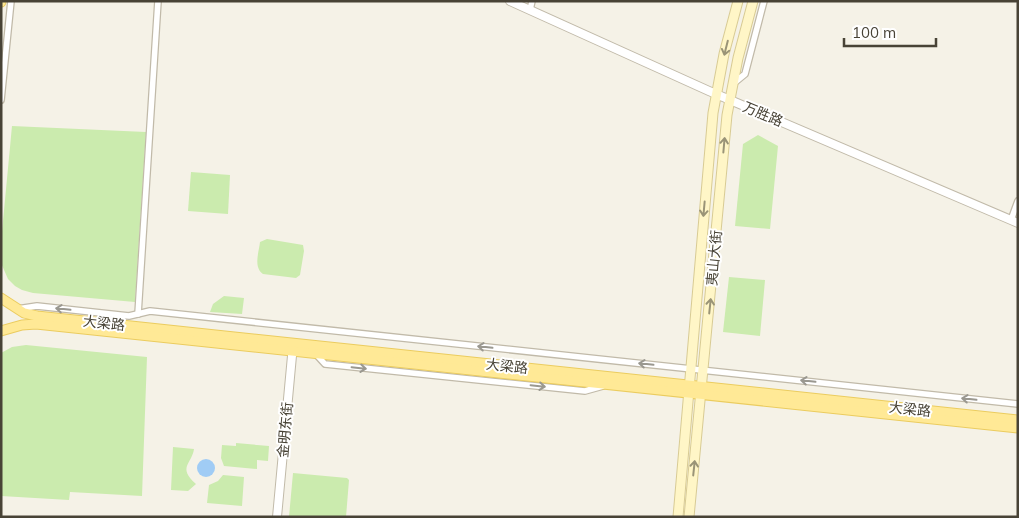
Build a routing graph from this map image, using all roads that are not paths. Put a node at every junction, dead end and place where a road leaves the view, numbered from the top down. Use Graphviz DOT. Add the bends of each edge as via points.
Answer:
graph roads {
  1 [pos="11,1"];
  2 [pos="158,1"];
  3 [pos="510,1"];
  4 [pos="532,1"];
  5 [pos="738,1"];
  6 [pos="753,1"];
  7 [pos="764,1"];
  8 [pos="530,10"];
  9 [pos="732,84"];
  10 [pos="716,94"];
  11 [pos="1,100"];
  12 [pos="730,100"];
  13 [pos="1018,201"];
  14 [pos="1014,222"];
  15 [pos="1,298"];
  16 [pos="17,309"];
  17 [pos="138,314"];
  18 [pos="1,331"];
  19 [pos="293,347"];
  20 [pos="690,369"];
  21 [pos="704,370"];
  22 [pos="689,389"];
  23 [pos="702,390"];
  24 [pos="1018,404"];
  25 [pos="1018,420"];
  26 [pos="1018,428"];
  27 [pos="277,517"];
  28 [pos="678,517"];
  29 [pos="690,517"];
  1 -- 11 [label="street"];
  2 -- 17 [label="street"];
  3 -- 8 [label="street, 万胜路"];
  4 -- 8 [label="street"];
  5 -- 10 [label="main road, 夷山大街, one-way"];
  6 -- 9 [label="main road, 夷山大街"];
  7 -- 9 [label="street" via="745,74"];
  8 -- 10 [label="street, 万胜路"];
  9 -- 12 [label="main road, 夷山大街"];
  10 -- 12 [label="street, 万胜路"];
  10 -- 20 [label="main road, 夷山大街, one-way"];
  12 -- 14 [label="street, 万胜路"];
  21 -- 12 [label="main road, 夷山大街, one-way"];
  13 -- 14 [label="street"];
  15 -- 16 [label="main road, 大梁路"];
  17 -- 16 [label="street, one-way" via="128,316 37,306"];
  16 -- 19 [label="main road, 大梁路" via="37,316"];
  20 -- 17 [label="street, one-way" via="150,311"];
  18 -- 19 [label="main road, 大梁路" via="36,324"];
  19 -- 22 [label="main road, 大梁路"];
  19 -- 22 [label="main road, 大梁路, one-way" via="315,353 608,384"];
  19 -- 27 [label="street, 金明东街"];
  20 -- 21 [label="street"];
  20 -- 22 [label="main road, 夷山大街"];
  21 -- 23 [label="main road, 夷山大街"];
  24 -- 21 [label="street, one-way"];
  22 -- 23 [label="main road, 大梁路"];
  22 -- 28 [label="main road, 夷山大街"];
  23 -- 25 [label="main road, 大梁路"];
  23 -- 26 [label="main road, 大梁路"];
  29 -- 23 [label="main road, 夷山大街, one-way"];
}
